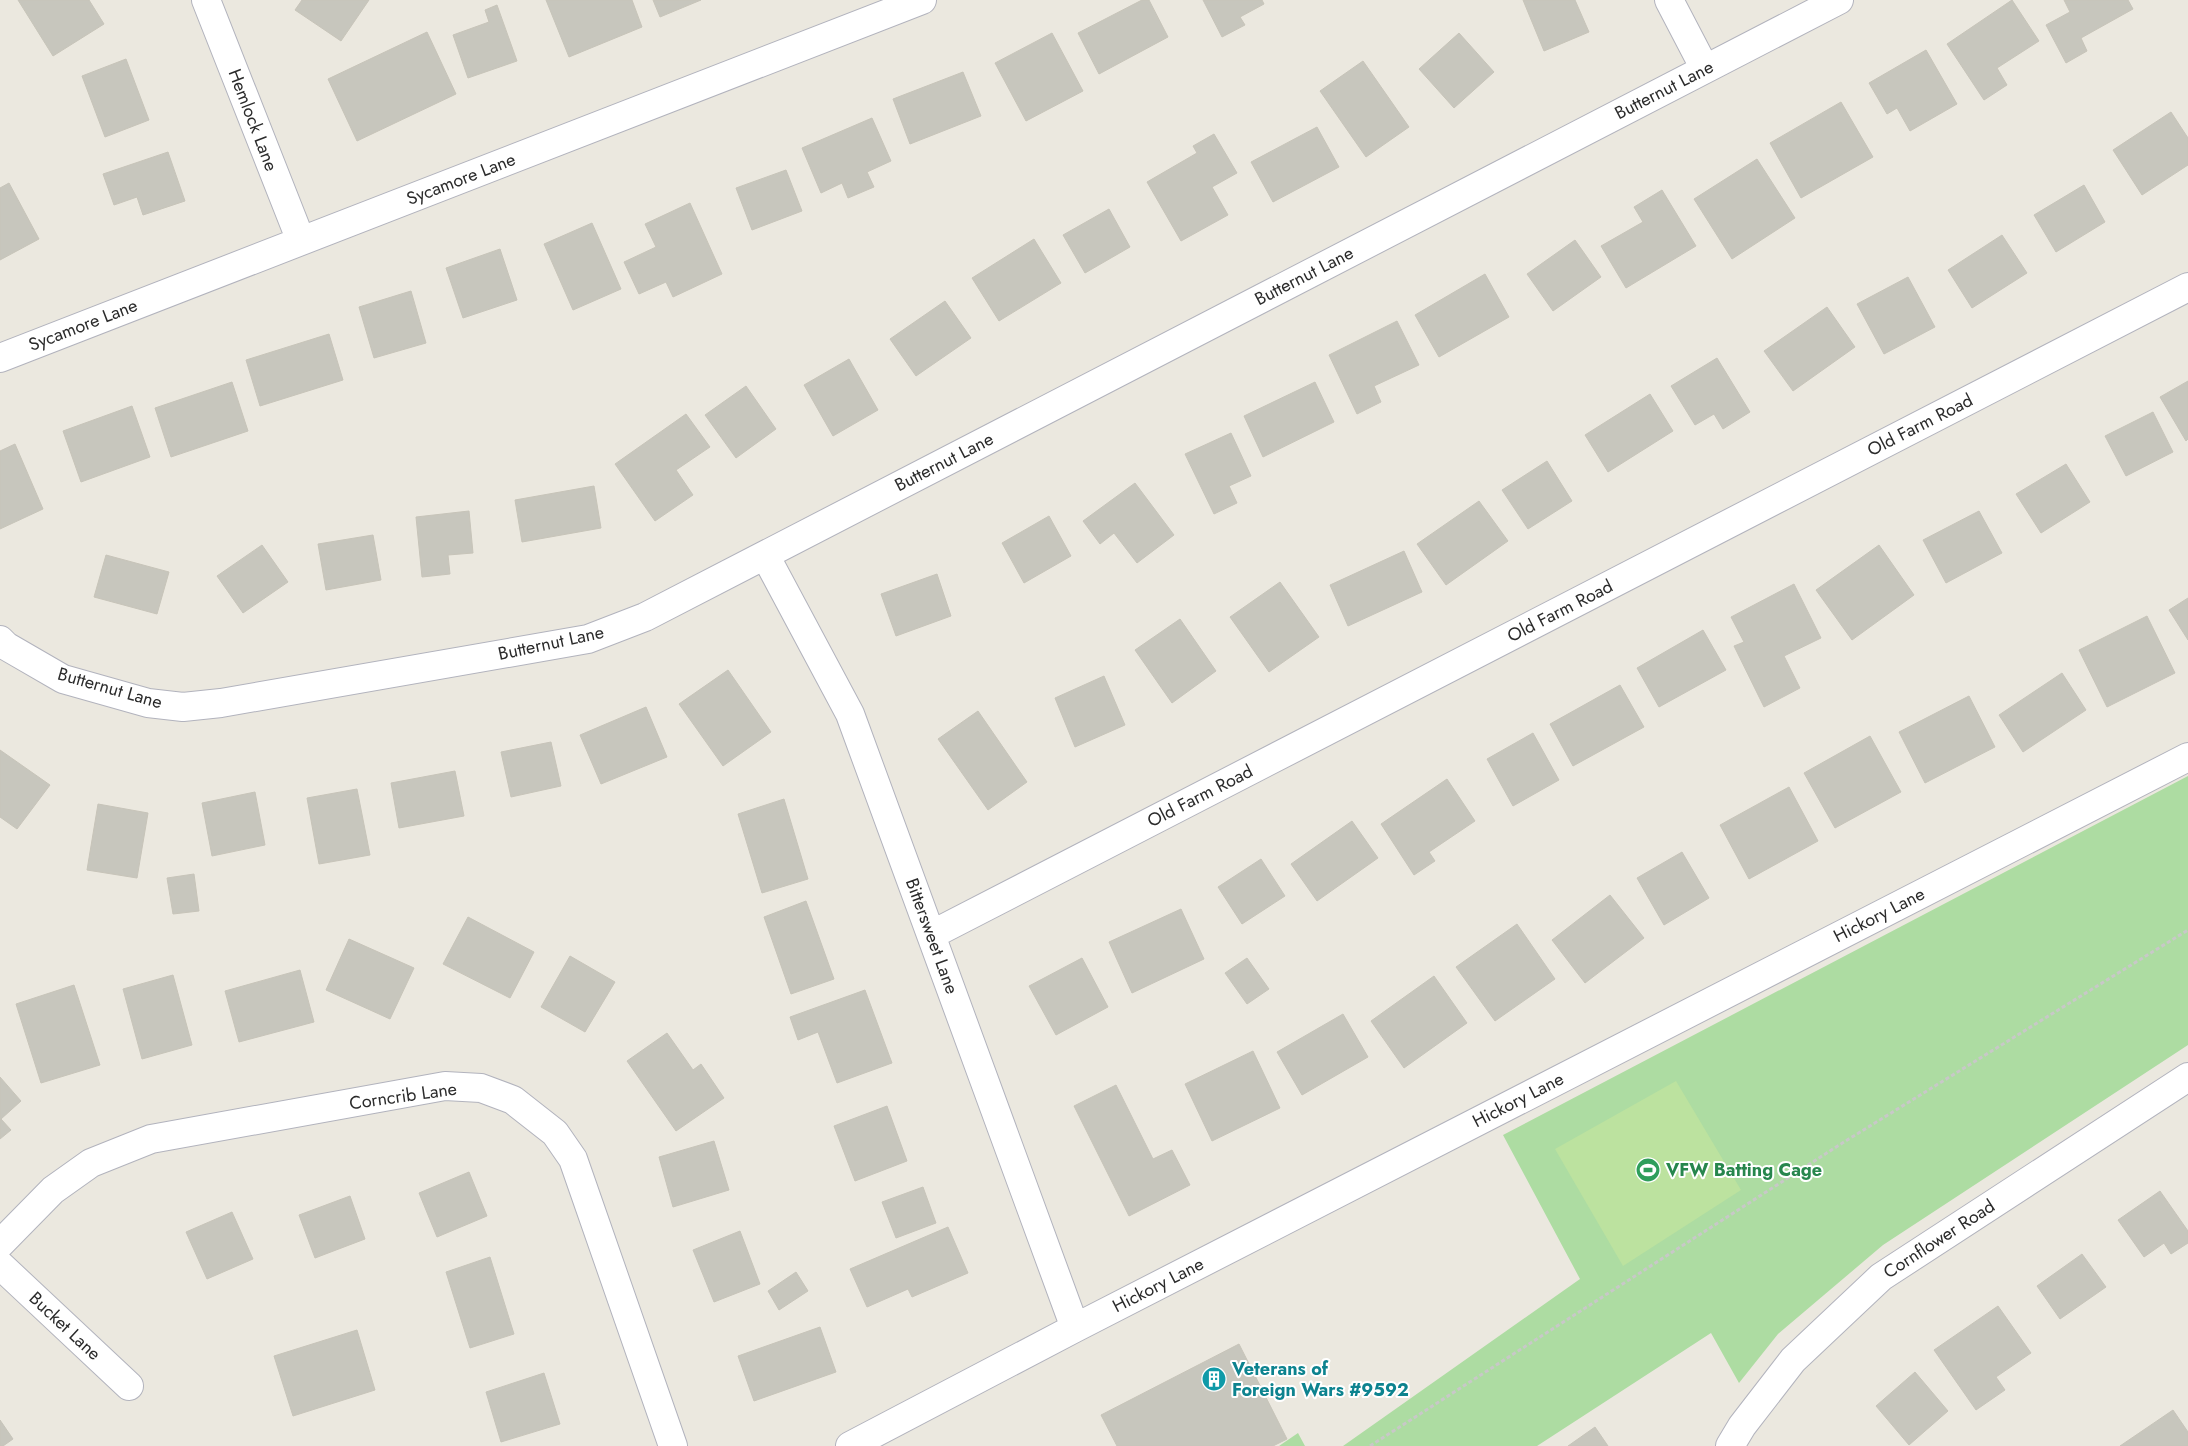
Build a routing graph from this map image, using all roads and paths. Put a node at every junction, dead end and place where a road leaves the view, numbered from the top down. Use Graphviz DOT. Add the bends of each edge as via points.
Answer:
graph roads {
  1 [pos="206,0"];
  2 [pos="922,0"];
  3 [pos="1669,0"];
  4 [pos="1839,0"];
  5 [pos="1705,69"];
  6 [pos="301,240"];
  7 [pos="2188,287"];
  8 [pos="0,358"];
  9 [pos="765,555"];
  10 [pos="0,640"];
  11 [pos="2188,757"];
  12 [pos="2188,930"];
  13 [pos="931,934"];
  14 [pos="2188,1077"];
  15 [pos="0,1244"];
  16 [pos="0,1265"];
  17 [pos="1075,1328"];
  18 [pos="129,1386"];
  19 [pos="673,1446"];
  20 [pos="850,1446"];
  21 [pos="1370,1446"];
  22 [pos="1730,1446"];
  1 -- 6 [label="street, Hemlock Lane"];
  2 -- 6 [label="street, Sycamore Lane"];
  3 -- 5 [label="street"];
  4 -- 5 [label="street, Butternut Lane"];
  5 -- 9 [label="street, Butternut Lane"];
  6 -- 8 [label="street, Sycamore Lane"];
  7 -- 13 [label="street, Old Farm Road"];
  9 -- 10 [label="street, Butternut Lane" via="646,617 588,639 221,703 183,707 148,703 73,682"];
  9 -- 13 [label="street, Bittersweet Lane" via="850,714"];
  11 -- 17 [label="street, Hickory Lane"];
  12 -- 21 [label="path" via="1844,1142"];
  13 -- 17 [label="street, Bittersweet Lane"];
  14 -- 22 [label="street, Cornflower Road" via="1881,1277 1793,1360"];
  15 -- 19 [label="street, Corncrib Lane" via="53,1190 91,1163 151,1139 445,1086 481,1088 513,1100 555,1133 573,1159"];
  16 -- 18 [label="street, Bucket Lane"];
  17 -- 20 [label="street, Hickory Lane"];
}
